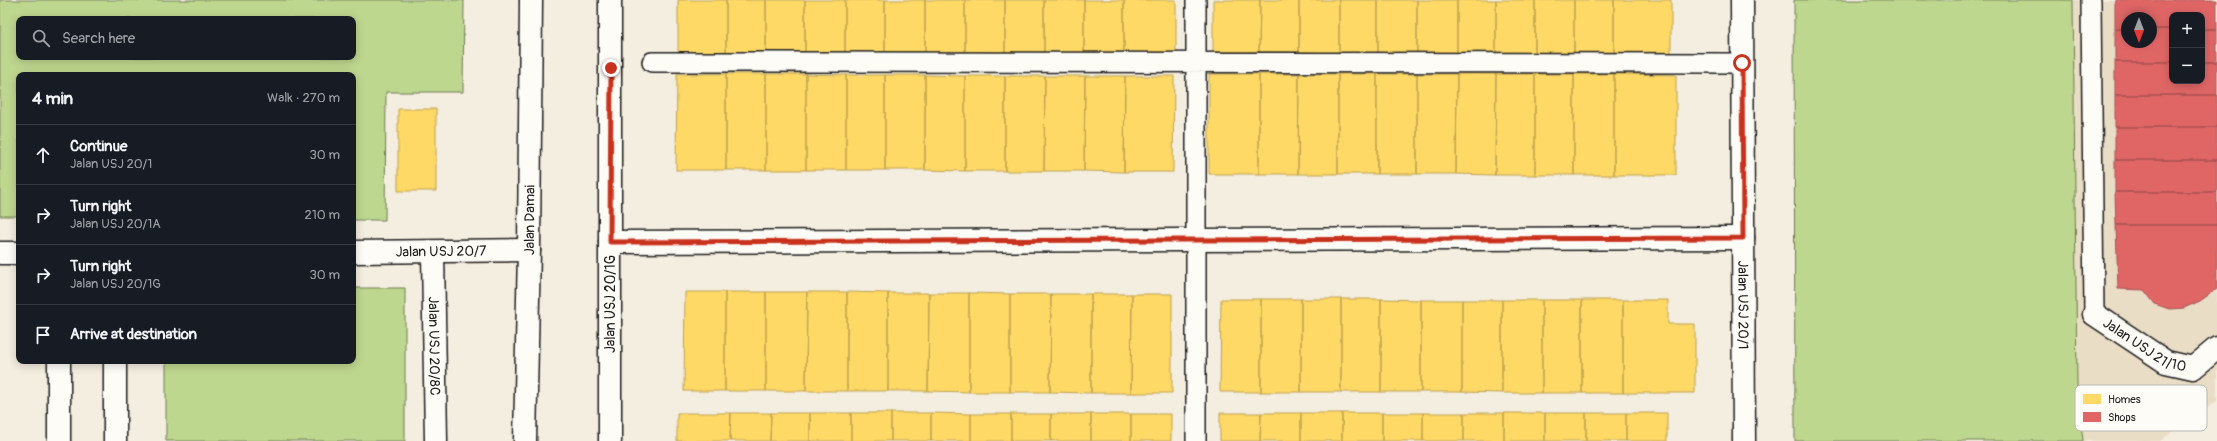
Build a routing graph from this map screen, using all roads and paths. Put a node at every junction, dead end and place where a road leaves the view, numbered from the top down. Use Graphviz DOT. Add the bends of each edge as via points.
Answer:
graph roads {
  1 [pos="531,0"];
  2 [pos="610,0"];
  3 [pos="1196,0"];
  4 [pos="1742,0"];
  5 [pos="2091,0"];
  6 [pos="652,62"];
  7 [pos="1196,63"];
  8 [pos="1742,63"];
  9 [pos="1743,238"];
  10 [pos="1196,240"];
  11 [pos="610,242"];
  12 [pos="529,250"];
  13 [pos="356,252"];
  14 [pos="433,252"];
  15 [pos="0,253"];
  16 [pos="16,253"];
  17 [pos="2094,314"];
  18 [pos="2217,348"];
  19 [pos="59,364"];
  20 [pos="115,364"];
  21 [pos="59,441"];
  22 [pos="115,441"];
  23 [pos="436,441"];
  24 [pos="525,441"];
  25 [pos="610,441"];
  26 [pos="1196,441"];
  27 [pos="1744,441"];
  1 -- 12 [label="street, Jalan Damai"];
  2 -- 11 [label="street, Jalan USJ 20/1G"];
  3 -- 7 [label="lane"];
  4 -- 8 [label="street, Jalan USJ 20/1"];
  5 -- 17 [label="lane"];
  6 -- 7 [label="lane"];
  7 -- 8 [label="lane"];
  7 -- 10 [label="lane"];
  8 -- 9 [label="street, Jalan USJ 20/1"];
  9 -- 10 [label="street"];
  9 -- 27 [label="street, Jalan USJ 20/1"];
  10 -- 11 [label="street"];
  10 -- 26 [label="lane"];
  11 -- 25 [label="street, Jalan USJ 20/1G"];
  12 -- 14 [label="street, Jalan USJ 20/7"];
  12 -- 24 [label="street, Jalan Damai"];
  13 -- 14 [label="street, Jalan USJ 20/7"];
  14 -- 23 [label="street, Jalan USJ 20/8C"];
  15 -- 16 [label="street"];
  17 -- 18 [label="street, Jalan USJ 21/10" via="2166,362 2193,368"];
  19 -- 21 [label="street"];
  20 -- 22 [label="street"];
}
